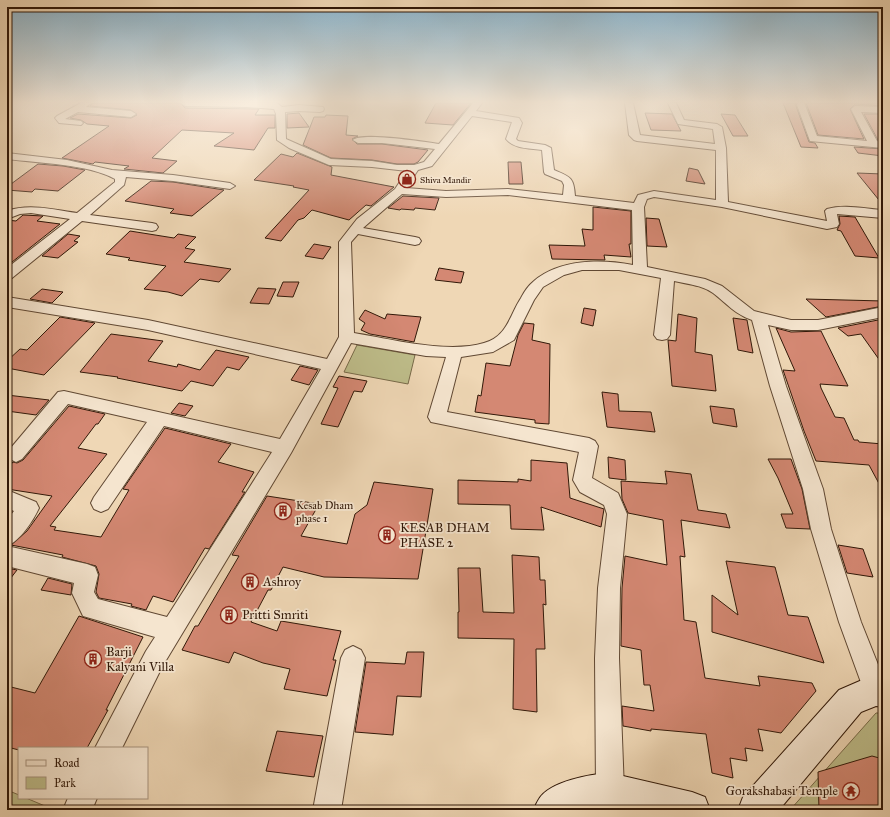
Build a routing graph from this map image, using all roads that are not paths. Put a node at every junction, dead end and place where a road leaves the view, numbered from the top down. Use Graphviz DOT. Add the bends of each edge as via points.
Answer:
graph roads {
  1 [pos="284,141"];
  2 [pos="392,141"];
  3 [pos="448,141"];
  4 [pos="512,141"];
  5 [pos="663,141"];
  6 [pos="720,141"];
  7 [pos="836,141"];
  8 [pos="879,145"];
  9 [pos="443,147"];
  10 [pos="721,148"];
  11 [pos="7,156"];
  12 [pos="23,158"];
  13 [pos="7,167"];
  14 [pos="112,173"];
  15 [pos="404,177"];
  16 [pos="230,186"];
  17 [pos="569,198"];
  18 [pos="722,204"];
  19 [pos="638,207"];
  20 [pos="883,214"];
  21 [pos="7,215"];
  22 [pos="79,217"];
  23 [pos="152,227"];
  24 [pos="354,230"];
  25 [pos="415,241"];
  26 [pos="640,270"];
  27 [pos="7,275"];
  28 [pos="668,275"];
  29 [pos="7,302"];
  30 [pos="883,312"];
  31 [pos="758,317"];
  32 [pos="662,335"];
  33 [pos="347,337"];
  34 [pos="455,351"];
  35 [pos="331,366"];
  36 [pos="160,418"];
  37 [pos="285,448"];
  38 [pos="16,454"];
  39 [pos="7,500"];
  40 [pos="100,503"];
  41 [pos="7,536"];
  42 [pos="7,556"];
  43 [pos="172,630"];
  44 [pos="352,658"];
  45 [pos="879,690"];
  46 [pos="109,747"];
  47 [pos="610,791"];
  48 [pos="82,799"];
  49 [pos="77,810"];
  50 [pos="327,810"];
  51 [pos="552,810"];
  52 [pos="692,810"];
  53 [pos="756,810"];
  1 -- 15 [label="street" via="322,160 337,164 372,164"];
  2 -- 9 [label="street"];
  3 -- 9 [label="street"];
  4 -- 17 [label="street" via="547,150 549,172 566,179 569,185"];
  5 -- 10 [label="street"];
  6 -- 10 [label="street"];
  7 -- 8 [label="street"];
  9 -- 15 [label="street" via="428,164"];
  10 -- 18 [label="street"];
  11 -- 12 [label="street"];
  12 -- 13 [label="street"];
  12 -- 14 [label="street" via="85,166"];
  14 -- 16 [label="street"];
  14 -- 22 [label="street" via="121,178 120,183"];
  15 -- 17 [label="street" via="446,194 508,192"];
  15 -- 24 [label="street"];
  17 -- 19 [label="street"];
  18 -- 19 [label="street" via="654,194 642,197"];
  18 -- 20 [label="street" via="827,225 833,224 831,210"];
  19 -- 26 [label="street"];
  21 -- 22 [label="street" via="31,210"];
  22 -- 23 [label="street"];
  22 -- 27 [label="street"];
  24 -- 25 [label="street"];
  24 -- 33 [label="street" via="345,242"];
  26 -- 28 [label="street"];
  26 -- 34 [label="street" via="620,266 582,266 559,272 538,284 527,298 509,336 488,348"];
  28 -- 31 [label="street" via="717,288 749,314"];
  28 -- 32 [label="street"];
  29 -- 35 [label="street" via="148,325"];
  30 -- 31 [label="street" via="818,325 791,325"];
  31 -- 45 [label="street" via="813,489 821,529 850,622"];
  33 -- 34 [label="street" via="426,350"];
  33 -- 35 [label="street"];
  34 -- 47 [label="street" via="437,417 589,446 582,480 587,486 611,499 616,514 606,658"];
  35 -- 37 [label="street"];
  36 -- 37 [label="street"];
  36 -- 38 [label="street" via="64,397"];
  36 -- 40 [label="street"];
  37 -- 43 [label="street"];
  39 -- 41 [label="street" via="30,508"];
  42 -- 43 [label="street" via="88,574 83,593 91,608"];
  43 -- 46 [label="street"];
  44 -- 50 [label="street"];
  45 -- 53 [label="street" via="850,701"];
  47 -- 51 [label="street" via="568,798"];
  47 -- 52 [label="street"];
  48 -- 49 [label="street"];
}
